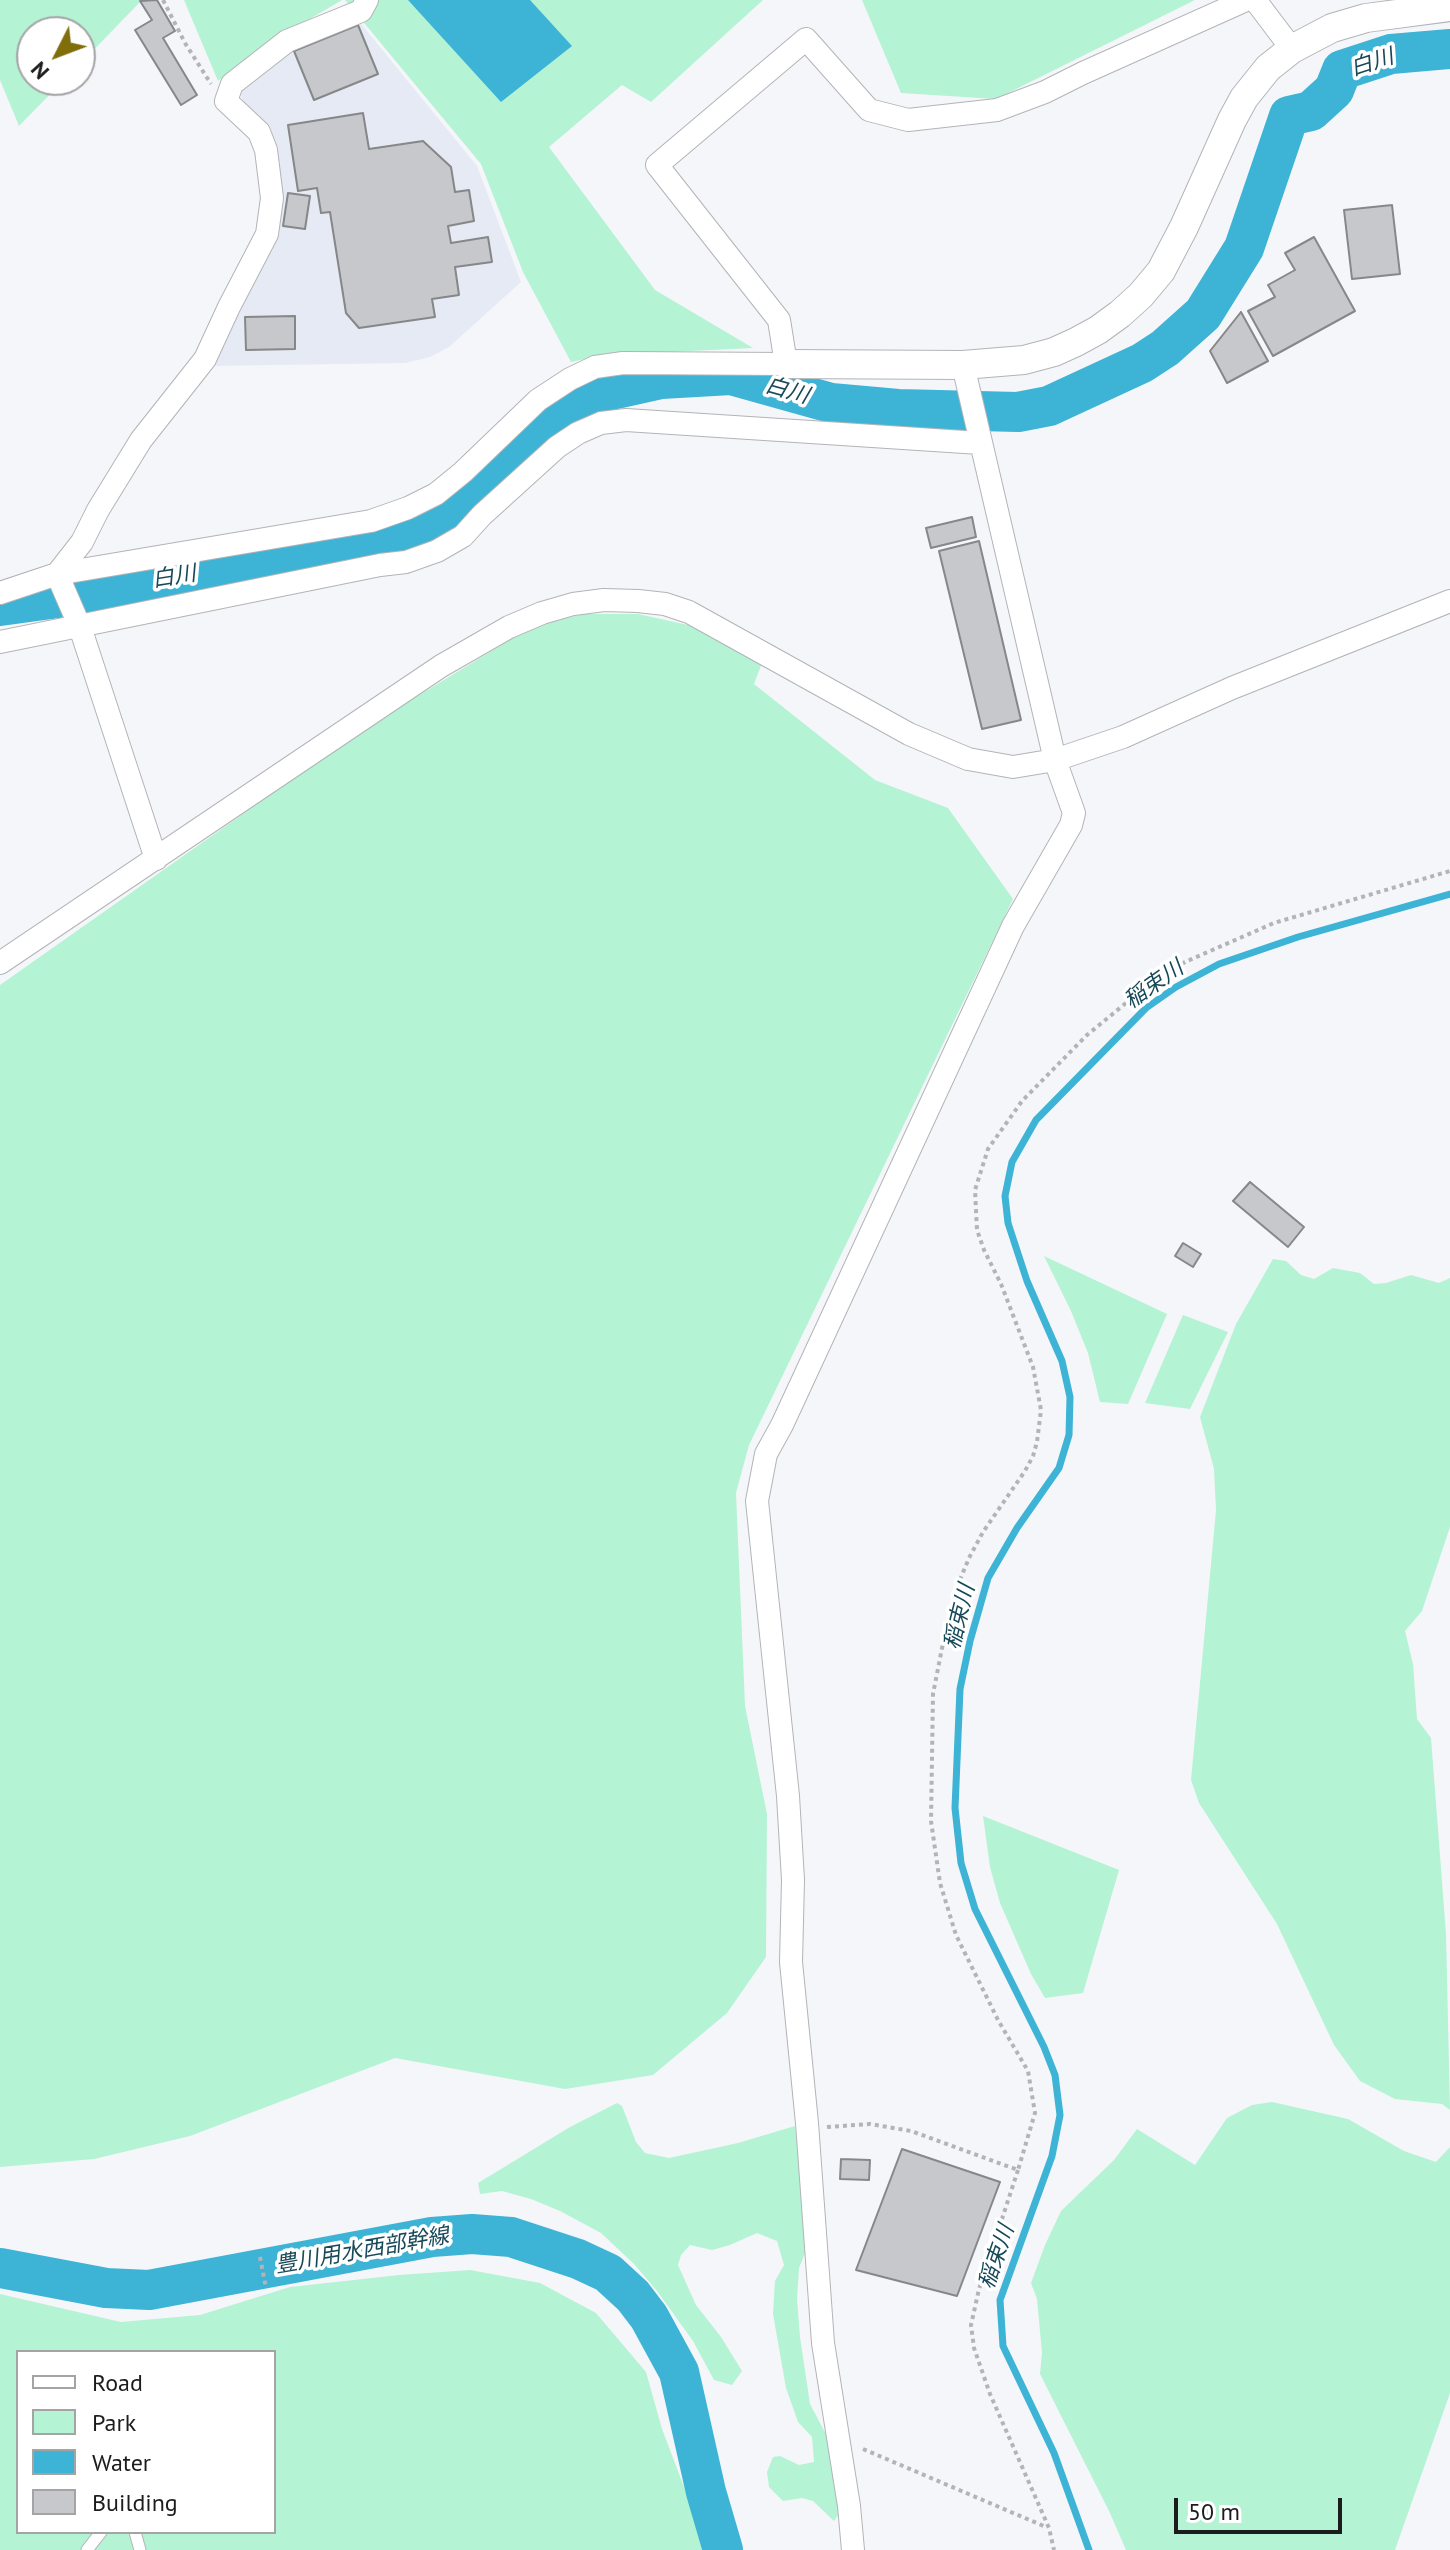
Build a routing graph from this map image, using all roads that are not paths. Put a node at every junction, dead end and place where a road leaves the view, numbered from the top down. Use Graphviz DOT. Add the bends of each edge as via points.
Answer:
graph roads {
  1 [pos="367,0"];
  2 [pos="1246,0"];
  3 [pos="1255,0"];
  4 [pos="1450,7"];
  5 [pos="1292,49"];
  6 [pos="786,364"];
  7 [pos="963,365"];
  8 [pos="980,443"];
  9 [pos="57,574"];
  10 [pos="0,593"];
  11 [pos="1450,601"];
  12 [pos="80,627"];
  13 [pos="0,642"];
  14 [pos="1055,760"];
  15 [pos="156,859"];
  16 [pos="0,963"];
  17 [pos="99,2534"];
  18 [pos="87,2550"];
  19 [pos="853,2550"];
  1 -- 9 [label="street" via="361,11 287,41 232,84 226,101 259,132 266,150 272,198 267,234 205,359 141,440 82,542"];
  2 -- 6 [label="street" via="997,110 908,120 869,110 806,39 657,165 779,320"];
  3 -- 5 [label="street"];
  4 -- 5 [label="street" via="1366,18"];
  5 -- 7 [label="street" via="1244,98 1161,271 1141,295 1098,330 1054,352"];
  6 -- 7 [label="street"];
  6 -- 9 [label="street" via="595,367 538,400 463,472 408,508 371,521"];
  7 -- 8 [label="street"];
  8 -- 12 [label="street" via="626,420 601,423 557,447 463,536 437,551 406,562"];
  8 -- 14 [label="street"];
  9 -- 10 [label="street"];
  9 -- 12 [label="street"];
  11 -- 14 [label="street" via="1123,737"];
  12 -- 13 [label="street"];
  12 -- 15 [label="street"];
  14 -- 15 [label="street" via="1013,767 968,759 909,734 689,612 638,601 589,602 509,627 441,666"];
  14 -- 19 [label="street" via="1074,813 1071,825 1013,926 766,1454 757,1501 788,1796 791,1962 823,2343"];
  15 -- 16 [label="street"];
  17 -- 18 [label="lane"];
}
